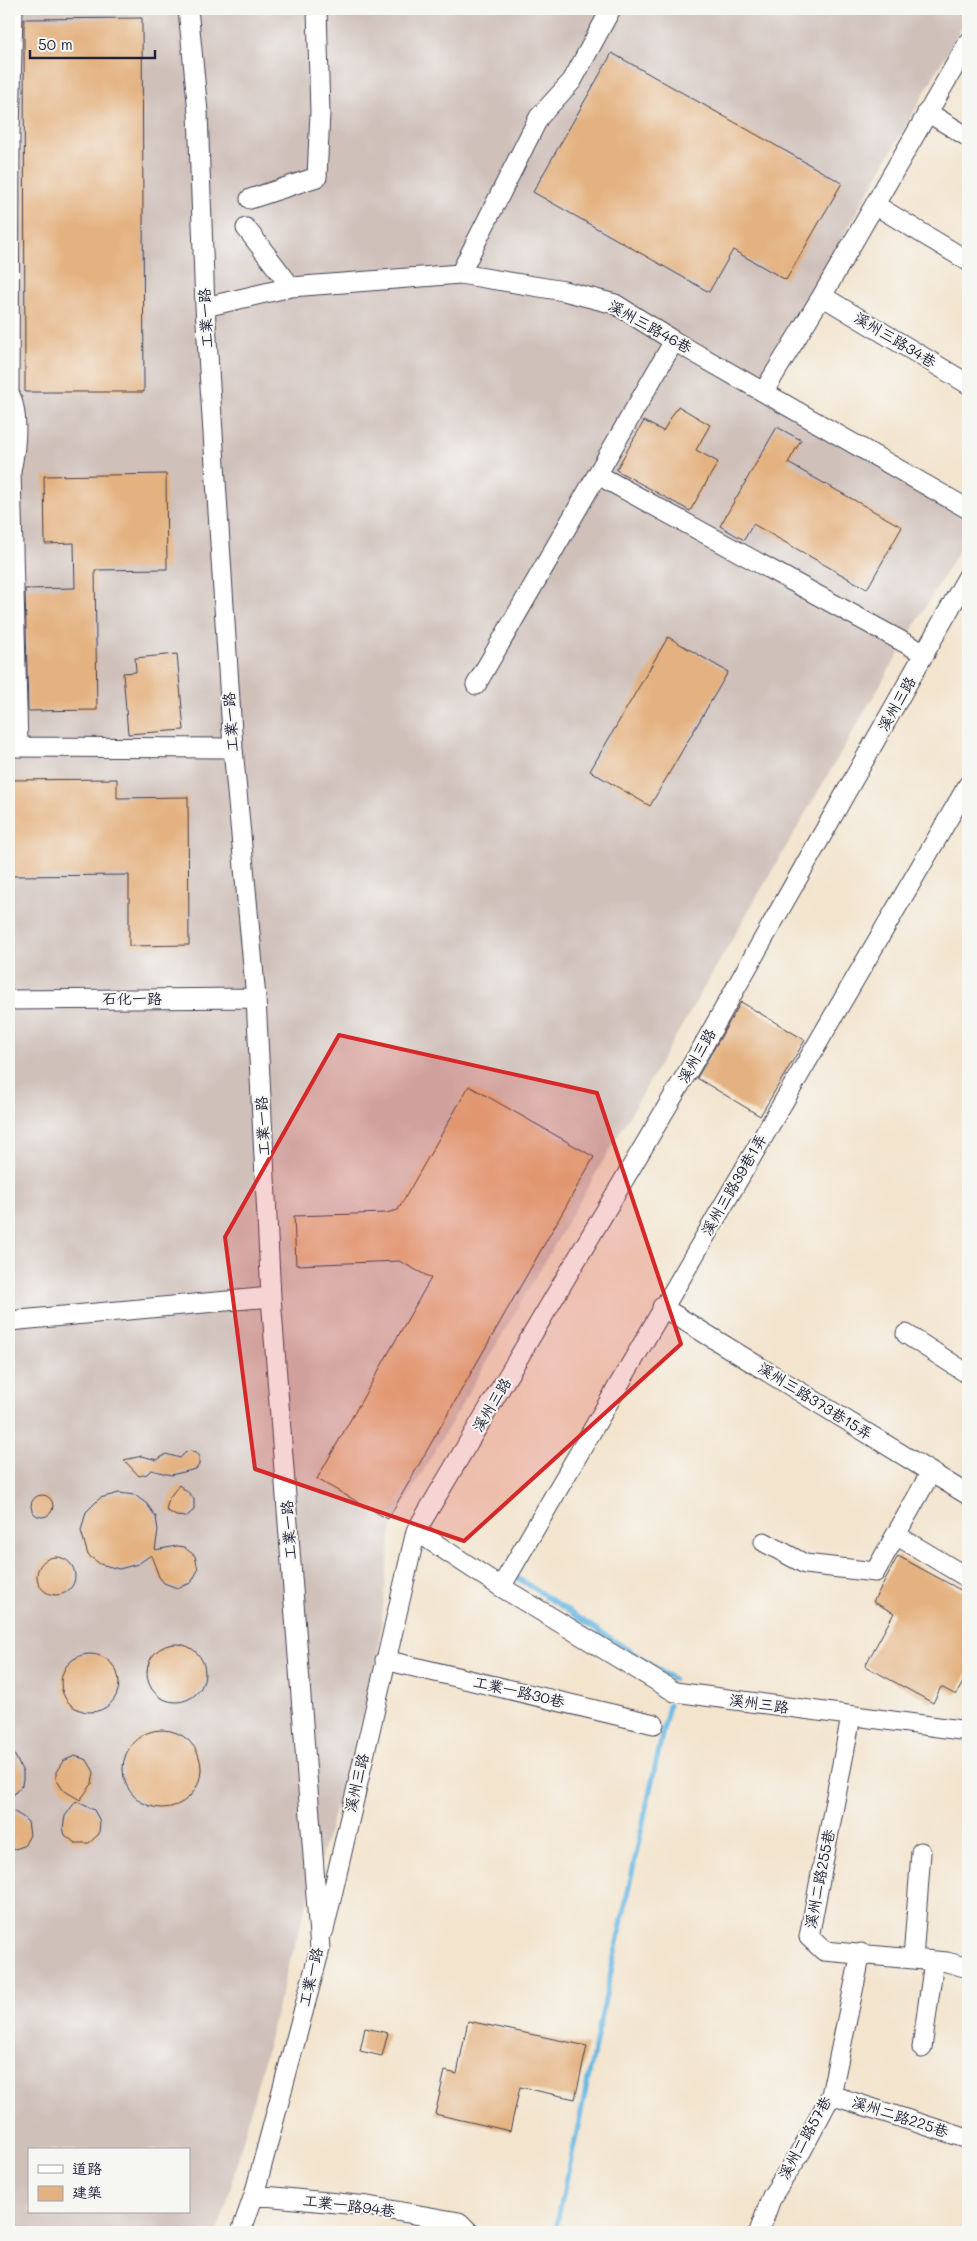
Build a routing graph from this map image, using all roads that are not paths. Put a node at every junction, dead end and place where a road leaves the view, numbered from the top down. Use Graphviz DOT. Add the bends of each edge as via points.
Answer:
graph roads {
  1 [pos="13,9"];
  2 [pos="188,9"];
  3 [pos="317,9"];
  4 [pos="611,9"];
  5 [pos="968,43"];
  6 [pos="927,112"];
  7 [pos="968,137"];
  8 [pos="250,199"];
  9 [pos="875,205"];
  10 [pos="246,228"];
  11 [pos="968,261"];
  12 [pos="460,274"];
  13 [pos="291,287"];
  14 [pos="822,296"];
  15 [pos="205,307"];
  16 [pos="674,341"];
  17 [pos="968,384"];
  18 [pos="764,391"];
  19 [pos="9,392"];
  20 [pos="10,471"];
  21 [pos="598,475"];
  22 [pos="968,509"];
  23 [pos="968,576"];
  24 [pos="925,654"];
  25 [pos="476,684"];
  26 [pos="13,746"];
  27 [pos="233,748"];
  28 [pos="968,785"];
  29 [pos="256,998"];
  30 [pos="9,1000"];
  31 [pos="271,1297"];
  32 [pos="662,1307"];
  33 [pos="9,1321"];
  34 [pos="906,1334"];
  35 [pos="968,1374"];
  36 [pos="932,1472"];
  37 [pos="968,1495"];
  38 [pos="416,1530"];
  39 [pos="896,1535"];
  40 [pos="764,1542"];
  41 [pos="968,1578"];
  42 [pos="501,1587"];
  43 [pos="385,1660"];
  44 [pos="851,1717"];
  45 [pos="654,1724"];
  46 [pos="968,1731"];
  47 [pos="921,1852"];
  48 [pos="320,1949"];
  49 [pos="861,1953"];
  50 [pos="913,1958"];
  51 [pos="934,1961"];
  52 [pos="968,1968"];
  53 [pos="922,2048"];
  54 [pos="831,2095"];
  55 [pos="968,2138"];
  56 [pos="254,2195"];
  57 [pos="241,2232"];
  58 [pos="469,2232"];
  59 [pos="759,2232"];
  1 -- 19 [label="street"];
  2 -- 15 [label="street, 工業一路" via="198,112"];
  3 -- 8 [label="street" via="318,177"];
  4 -- 12 [label="street" via="572,81 539,117"];
  5 -- 6 [label="street"];
  6 -- 7 [label="street"];
  6 -- 9 [label="street"];
  9 -- 11 [label="street"];
  9 -- 14 [label="street"];
  10 -- 13 [label="street"];
  12 -- 13 [label="street, 溪州三路46巷"];
  12 -- 16 [label="street, 溪州三路46巷" via="564,290 615,304"];
  13 -- 15 [label="street, 溪州三路46巷"];
  14 -- 17 [label="street, 溪州三路34巷"];
  14 -- 18 [label="street"];
  15 -- 27 [label="street, 工業一路"];
  16 -- 18 [label="street, 溪州三路46巷"];
  16 -- 21 [label="street"];
  18 -- 22 [label="street, 溪州三路46巷"];
  19 -- 20 [label="street" via="14,404 15,452"];
  20 -- 26 [label="street"];
  21 -- 24 [label="street"];
  21 -- 25 [label="street"];
  23 -- 24 [label="street, 溪州三路"];
  24 -- 38 [label="street, 溪州三路" via="703,1046"];
  26 -- 27 [label="street"];
  27 -- 29 [label="street, 工業一路"];
  28 -- 32 [label="street, 溪州三路39巷1弄"];
  29 -- 30 [label="street, 石化一路"];
  29 -- 31 [label="street, 工業一路"];
  31 -- 33 [label="street"];
  31 -- 48 [label="street, 工業一路"];
  32 -- 36 [label="street, 溪州三路373巷15弄"];
  32 -- 42 [label="street, 溪州三路39巷1弄"];
  34 -- 35 [label="street"];
  36 -- 37 [label="street, 溪州三路373巷15弄"];
  36 -- 39 [label="street"];
  38 -- 42 [label="street, 溪州三路"];
  38 -- 43 [label="street, 溪州三路"];
  39 -- 40 [label="street" via="875,1572 804,1564"];
  39 -- 41 [label="street"];
  42 -- 44 [label="street, 溪州三路" via="675,1692"];
  43 -- 45 [label="street, 工業一路30巷"];
  43 -- 48 [label="street, 溪州三路"];
  44 -- 46 [label="street, 溪州三路"];
  44 -- 49 [label="street, 溪州二路255巷" via="809,1937 824,1951"];
  47 -- 50 [label="street"];
  48 -- 56 [label="street, 工業一路"];
  49 -- 50 [label="street, 溪州二路255巷"];
  49 -- 54 [label="street, 溪州二路57巷"];
  50 -- 51 [label="street, 溪州二路255巷"];
  51 -- 52 [label="street, 溪州二路255巷"];
  51 -- 53 [label="street"];
  54 -- 55 [label="street, 溪州二路225巷"];
  54 -- 59 [label="street, 溪州二路57巷" via="801,2152 772,2196"];
  56 -- 57 [label="street, 工業一路"];
  56 -- 58 [label="street, 工業一路94巷" via="368,2206 459,2222"];
}
